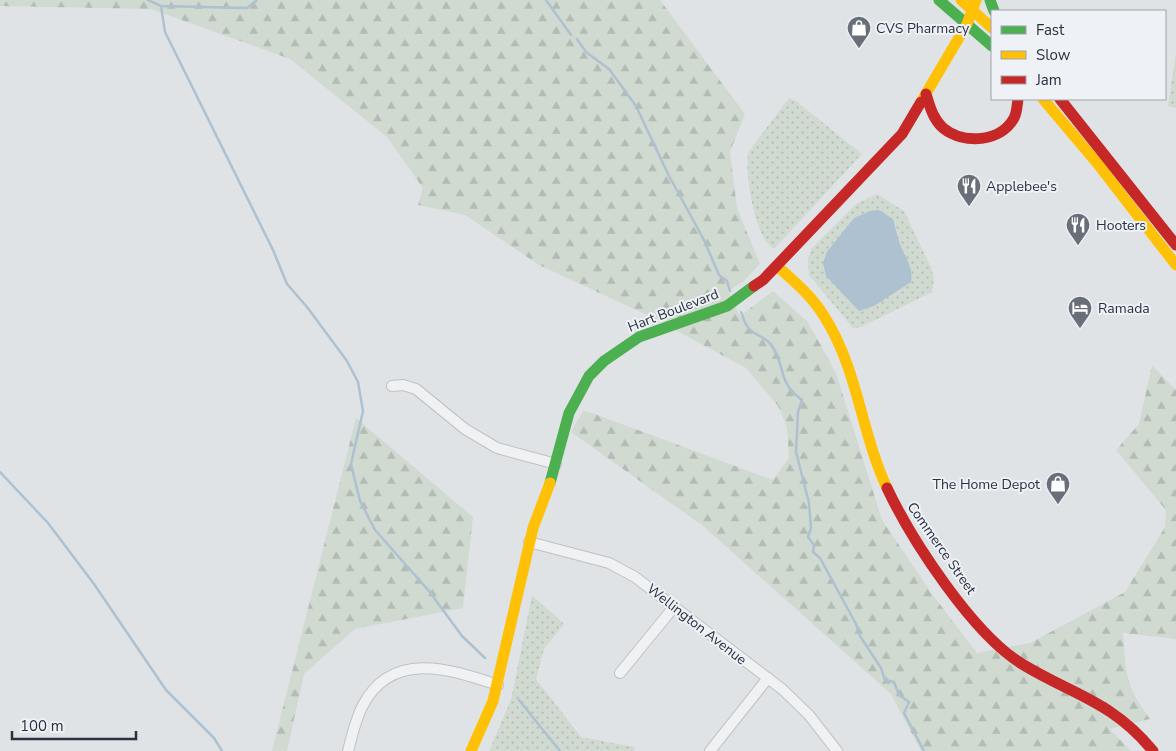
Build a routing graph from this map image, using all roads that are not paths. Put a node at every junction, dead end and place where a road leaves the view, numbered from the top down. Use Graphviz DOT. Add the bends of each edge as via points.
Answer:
graph roads {
  1 [pos="939,0"];
  2 [pos="962,0"];
  3 [pos="975,5"];
  4 [pos="967,24"];
  5 [pos="991,27"];
  6 [pos="991,45"];
  7 [pos="926,94"];
  8 [pos="1018,100"];
  9 [pos="1044,100"];
  10 [pos="1061,100"];
  11 [pos="1176,245"];
  12 [pos="1176,265"];
  13 [pos="777,266"];
  14 [pos="392,386"];
  15 [pos="556,464"];
  16 [pos="529,542"];
  17 [pos="674,607"];
  18 [pos="620,673"];
  19 [pos="768,678"];
  20 [pos="498,685"];
  21 [pos="348,751"];
  22 [pos="471,751"];
  23 [pos="710,751"];
  24 [pos="837,751"];
  25 [pos="1153,751"];
  1 -- 4 [label="main road"];
  2 -- 3 [label="main road"];
  3 -- 4 [label="main road, Hart Boulevard"];
  3 -- 5 [label="main road"];
  4 -- 6 [label="main road"];
  4 -- 7 [label="main road, Hart Boulevard"];
  7 -- 8 [label="main road" via="930,114 939,124 956,135 978,141 996,136 1007,127 1015,117"];
  7 -- 13 [label="main road, Hart Boulevard" via="902,134"];
  9 -- 12 [label="main road"];
  10 -- 11 [label="main road"];
  13 -- 15 [label="main road, Hart Boulevard" via="753,289 727,306 639,337 604,360 578,393 569,413"];
  13 -- 25 [label="main road, Commerce Street" via="817,305 833,330 876,462 896,509 981,630 1017,662 1114,712"];
  14 -- 15 [label="street" via="416,389 465,429 497,448"];
  15 -- 16 [label="main road, Hart Boulevard"];
  16 -- 17 [label="street, Wellington Avenue" via="597,559 622,569"];
  16 -- 20 [label="main road, Hart Boulevard"];
  17 -- 18 [label="street"];
  17 -- 19 [label="street, Wellington Avenue"];
  19 -- 23 [label="street"];
  19 -- 24 [label="street, Wellington Avenue" via="809,715"];
  20 -- 21 [label="street" via="432,667 396,673 377,685 363,706"];
  20 -- 22 [label="main road, Hart Boulevard"];
}
